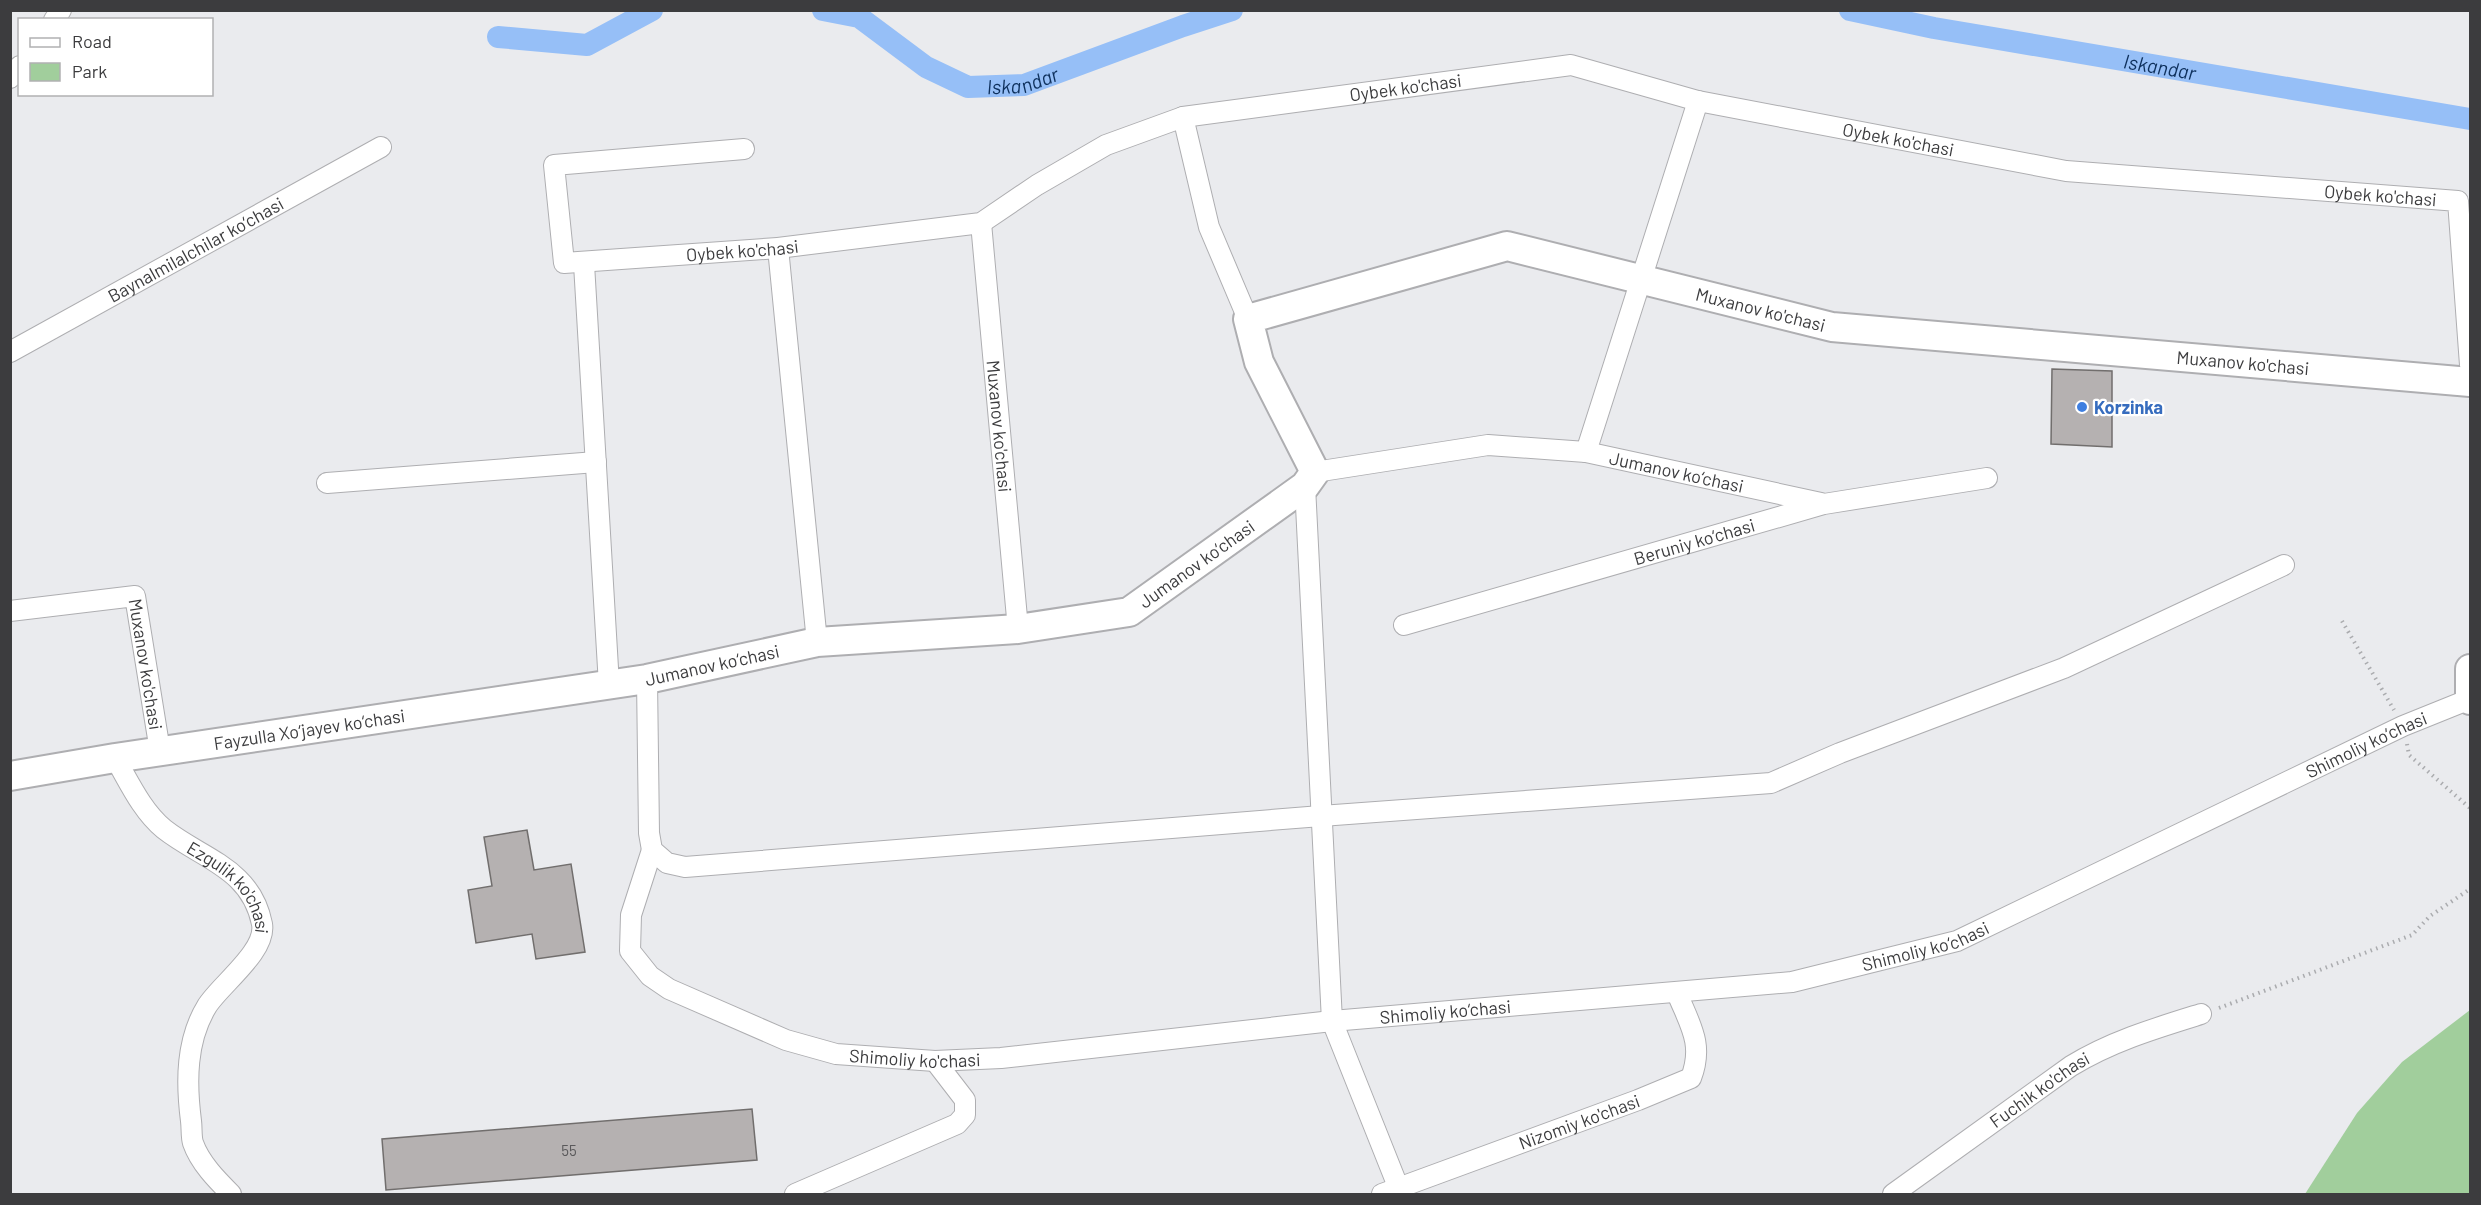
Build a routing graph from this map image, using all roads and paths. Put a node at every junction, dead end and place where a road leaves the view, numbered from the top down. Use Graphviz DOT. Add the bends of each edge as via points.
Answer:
graph roads {
  1 [pos="1698,101"];
  2 [pos="1183,117"];
  3 [pos="381,147"];
  4 [pos="744,149"];
  5 [pos="981,223"];
  6 [pos="778,248"];
  7 [pos="584,264"];
  8 [pos="1642,281"];
  9 [pos="1248,320"];
  10 [pos="10,352"];
  11 [pos="2470,365"];
  12 [pos="2470,382"];
  13 [pos="1586,452"];
  14 [pos="596,462"];
  15 [pos="1987,478"];
  16 [pos="1310,479"];
  17 [pos="327,483"];
  18 [pos="1824,504"];
  19 [pos="2284,565"];
  20 [pos="10,611"];
  21 [pos="1404,625"];
  22 [pos="1018,629"];
  23 [pos="817,642"];
  24 [pos="2470,669"];
  25 [pos="648,679"];
  26 [pos="609,685"];
  27 [pos="2470,700"];
  28 [pos="160,751"];
  29 [pos="115,758"];
  30 [pos="10,776"];
  31 [pos="1321,816"];
  32 [pos="652,850"];
  33 [pos="2470,889"];
  34 [pos="1677,993"];
  35 [pos="2201,1014"];
  36 [pos="1332,1021"];
  37 [pos="935,1061"];
  38 [pos="1393,1192"];
  39 [pos="231,1194"];
  40 [pos="795,1194"];
  41 [pos="1893,1194"];
  1 -- 2 [label="street, Oybek ko'chasi" via="1571,64"];
  1 -- 8 [label="street"];
  1 -- 11 [label="street, Oybek ko'chasi" via="2066,171 2458,201"];
  2 -- 5 [label="street, Oybek ko'chasi" via="1106,145"];
  2 -- 9 [label="street" via="1209,226"];
  3 -- 10 [label="street, Baynalmilalchilar ko‘chasi"];
  4 -- 7 [label="street" via="554,165 564,263"];
  5 -- 6 [label="street, Oybek ko'chasi"];
  5 -- 22 [label="street, Muxanov ko'chasi"];
  6 -- 7 [label="street, Oybek ko'chasi"];
  6 -- 23 [label="street"];
  7 -- 14 [label="street"];
  8 -- 9 [label="street, Muxanov ko'chasi" via="1507,246"];
  8 -- 12 [label="street, Muxanov ko'chasi" via="1832,327"];
  8 -- 13 [label="street"];
  9 -- 16 [label="street" via="1259,363"];
  13 -- 16 [label="street, Jumanov ko‘chasi" via="1488,445"];
  13 -- 18 [label="street, Jumanov ko‘chasi"];
  14 -- 17 [label="street"];
  14 -- 26 [label="street"];
  15 -- 18 [label="street, Beruniy ko‘chasi"];
  16 -- 22 [label="street, Jumanov ko‘chasi" via="1129,612"];
  16 -- 31 [label="street"];
  18 -- 21 [label="street, Beruniy ko‘chasi"];
  19 -- 31 [label="street" via="2064,668 1771,783"];
  20 -- 28 [label="street, Muxanov ko'chasi" via="135,596"];
  22 -- 23 [label="street, Jumanov ko‘chasi"];
  23 -- 25 [label="street, Jumanov ko‘chasi"];
  24 -- 27 [label="street"];
  25 -- 26 [label="street, Jumanov ko‘chasi"];
  25 -- 32 [label="street"];
  26 -- 28 [label="street, Fayzulla Xo‘jayev ko‘chasi"];
  27 -- 34 [label="street, Shimoliy ko‘chasi" via="2403,726 1957,941 1792,982"];
  28 -- 29 [label="street, Fayzulla Xo‘jayev ko‘chasi"];
  29 -- 30 [label="street, Fayzulla Xo‘jayev ko‘chasi"];
  29 -- 39 [label="street, Ezgulik ko'chasi" via="140,802 164,828 226,867 254,898 262,927 252,954 207,1005 193,1040 187,1088 194,1144 211,1174"];
  31 -- 32 [label="street" via="685,867 667,863"];
  31 -- 36 [label="street"];
  32 -- 37 [label="street, Shimoliy ko'chasi" via="631,915 630,951 650,976 669,989 796,1042 836,1054"];
  33 -- 35 [label="path" via="2430,916 2412,935"];
  34 -- 36 [label="street, Shimoliy ko‘chasi"];
  34 -- 38 [label="street, Nizomiy ko'chasi" via="1696,1040 1698,1061 1691,1078"];
  35 -- 41 [label="street, Fuchik ko'chasi" via="2094,1052"];
  36 -- 37 [label="street, Shimoliy ko'chasi" via="1000,1058"];
  36 -- 38 [label="street"];
  37 -- 40 [label="street" via="964,1100 965,1115 957,1124"];
}
